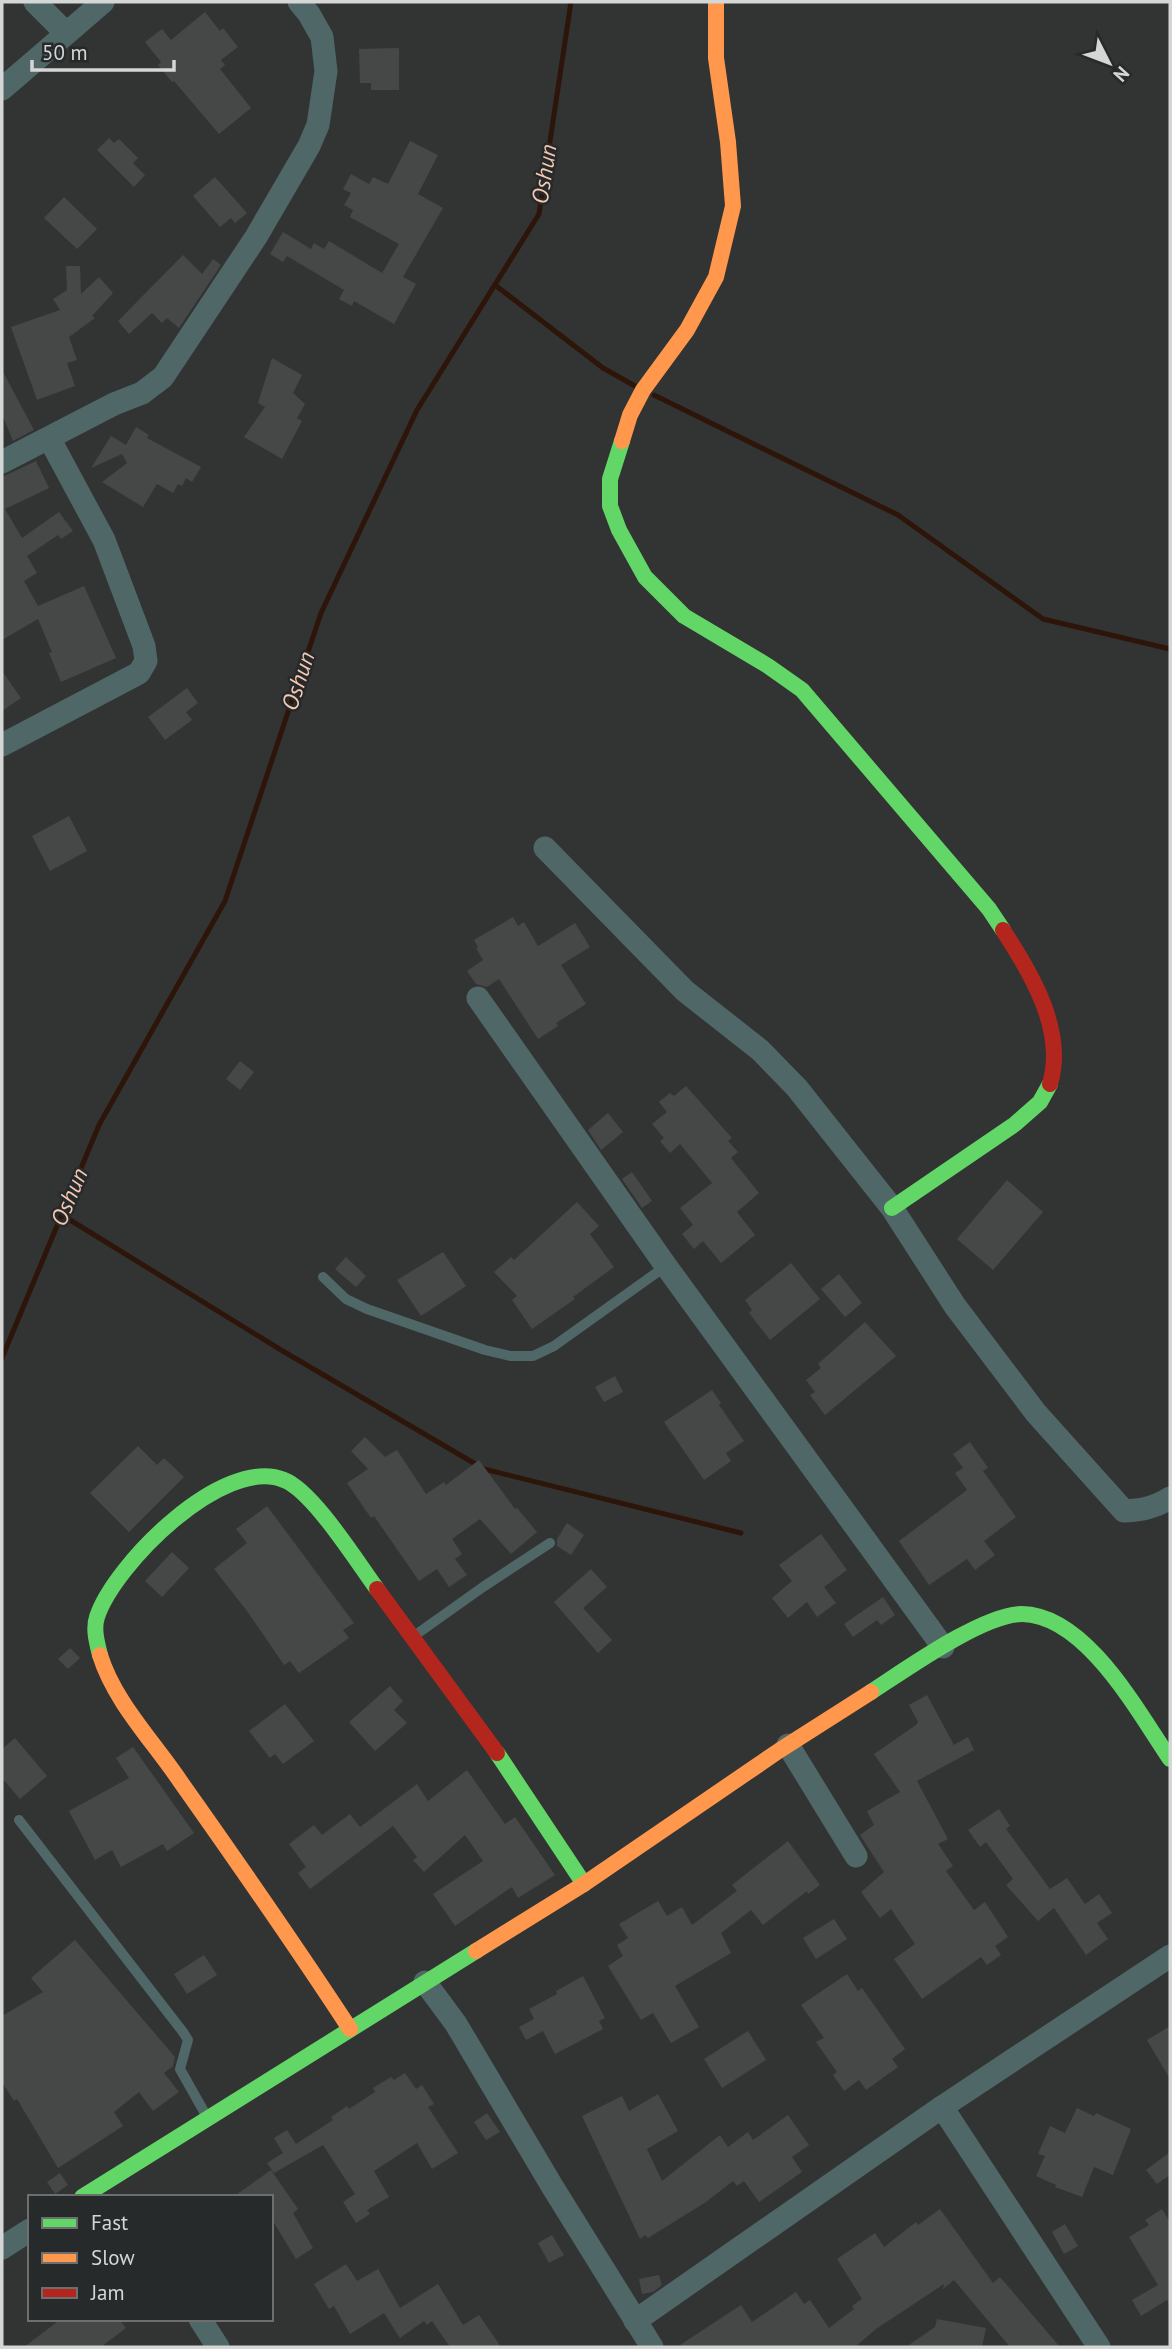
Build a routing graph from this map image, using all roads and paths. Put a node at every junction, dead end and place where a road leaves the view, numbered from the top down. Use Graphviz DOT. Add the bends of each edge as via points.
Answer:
graph roads {
  1 [pos="35,2"];
  2 [pos="103,2"];
  3 [pos="299,2"];
  4 [pos="716,2"];
  5 [pos="66,33"];
  6 [pos="2,89"];
  7 [pos="49,438"];
  8 [pos="2,463"];
  9 [pos="2,745"];
  10 [pos="545,848"];
  11 [pos="478,998"];
  12 [pos="892,1208"];
  13 [pos="666,1266"];
  14 [pos="323,1277"];
  15 [pos="1170,1498"];
  16 [pos="550,1543"];
  17 [pos="412,1638"];
  18 [pos="943,1647"];
  19 [pos="788,1745"];
  20 [pos="1170,1759"];
  21 [pos="19,1820"];
  22 [pos="856,1856"];
  23 [pos="584,1884"];
  24 [pos="1170,1956"];
  25 [pos="425,1982"];
  26 [pos="350,2029"];
  27 [pos="942,2107"];
  28 [pos="208,2119"];
  29 [pos="113,2188"];
  30 [pos="89,2195"];
  31 [pos="28,2231"];
  32 [pos="2,2248"];
  33 [pos="201,2321"];
  34 [pos="635,2321"];
  35 [pos="218,2347"];
  36 [pos="652,2347"];
  37 [pos="1099,2347"];
  1 -- 5 [label="street"];
  2 -- 5 [label="street"];
  3 -- 7 [label="street" via="322,37 326,71 318,125 309,146 256,237 163,377 142,393"];
  4 -- 12 [label="street" via="716,58 733,206 716,277 630,415 610,479 610,506 645,577 684,616 802,690 989,909 1024,961 1047,1011 1054,1053 1051,1082 1040,1102"];
  5 -- 6 [label="street"];
  7 -- 8 [label="street"];
  7 -- 9 [label="street" via="103,540 146,661 139,673"];
  10 -- 12 [label="street" via="685,991 760,1050 797,1087"];
  11 -- 13 [label="street"];
  12 -- 15 [label="street" via="955,1306 1036,1413 1106,1494 1124,1511 1144,1510"];
  13 -- 14 [label="lane" via="533,1356 485,1350 367,1309 346,1299"];
  13 -- 18 [label="street"];
  16 -- 17 [label="lane"];
  17 -- 23 [label="street" via="511,1772"];
  17 -- 26 [label="street" via="317,1508 294,1485 270,1475 244,1479 200,1498 177,1516 124,1570 96,1620 102,1662 125,1705"];
  18 -- 19 [label="street"];
  18 -- 20 [label="street" via="1023,1614 1054,1623 1100,1658"];
  19 -- 22 [label="street"];
  19 -- 23 [label="street"];
  21 -- 28 [label="lane" via="183,2032 188,2040 180,2069"];
  23 -- 25 [label="street"];
  24 -- 27 [label="street"];
  25 -- 26 [label="street"];
  25 -- 34 [label="street" via="456,2024"];
  26 -- 28 [label="street"];
  27 -- 34 [label="street"];
  27 -- 37 [label="street"];
  28 -- 29 [label="street"];
  29 -- 30 [label="street"];
  31 -- 32 [label="street"];
  33 -- 35 [label="street"];
  34 -- 36 [label="street"];
}
